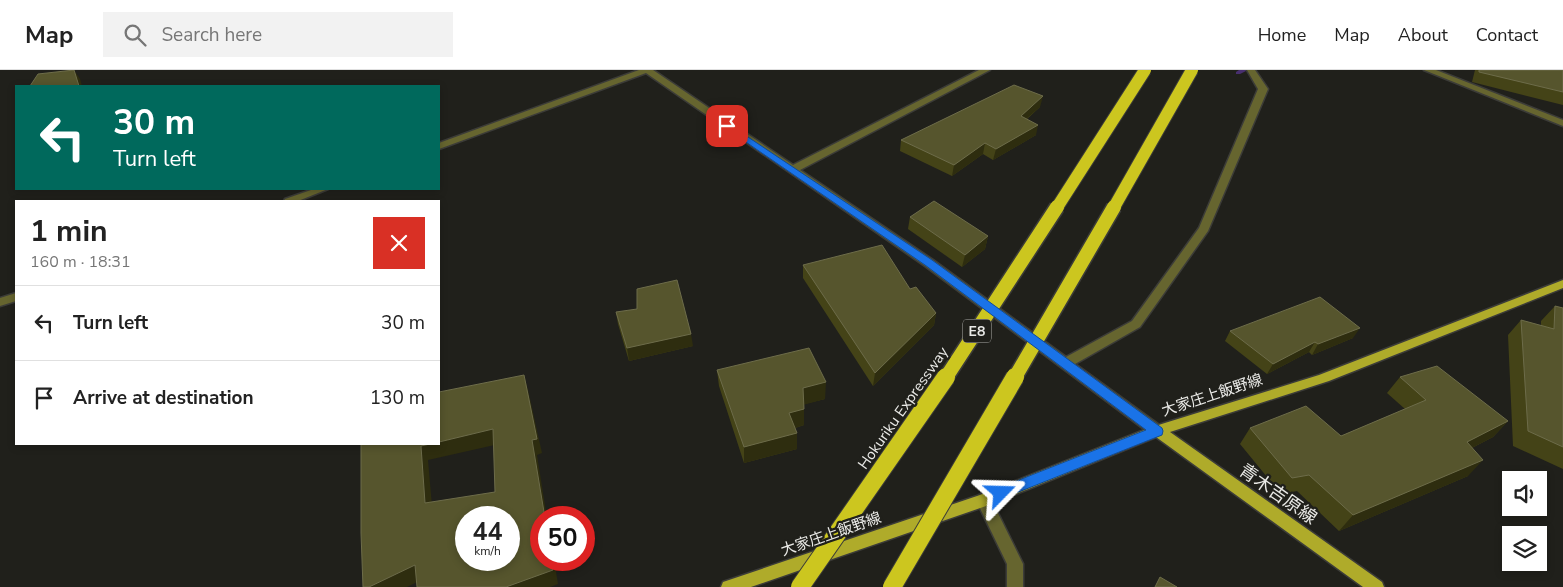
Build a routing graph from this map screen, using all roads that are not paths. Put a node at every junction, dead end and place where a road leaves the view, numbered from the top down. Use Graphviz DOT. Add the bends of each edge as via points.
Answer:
graph roads {
  1 [pos="647,70"];
  2 [pos="986,70"];
  3 [pos="1145,70"];
  4 [pos="1192,70"];
  5 [pos="1251,70"];
  6 [pos="1428,70"];
  7 [pos="1563,123"];
  8 [pos="440,146"];
  9 [pos="791,170"];
  10 [pos="320,190"];
  11 [pos="292,200"];
  12 [pos="1563,284"];
  13 [pos="15,297"];
  14 [pos="0,302"];
  15 [pos="1065,364"];
  16 [pos="1157,431"];
  17 [pos="984,500"];
  18 [pos="729,587"];
  19 [pos="800,587"];
  20 [pos="892,587"];
  21 [pos="1015,587"];
  22 [pos="1376,587"];
  1 -- 8 [label="street"];
  1 -- 9 [label="street"];
  2 -- 9 [label="street"];
  3 -- 19 [label="highway, Hokuriku Expressway / E8, bridge" via="966,348"];
  4 -- 20 [label="highway, bridge"];
  5 -- 15 [label="street" via="1263,89 1204,229 1136,324"];
  6 -- 7 [label="street"];
  9 -- 15 [label="street" via="929,262"];
  10 -- 11 [label="street"];
  12 -- 16 [label="main road, 大家庄上飯野線" via="1324,378"];
  13 -- 14 [label="street"];
  15 -- 16 [label="street"];
  16 -- 17 [label="main road, 大家庄上飯野線"];
  16 -- 22 [label="main road, 青木吉原線"];
  17 -- 18 [label="main road, 大家庄上飯野線"];
  17 -- 21 [label="street" via="1015,564"];
}
